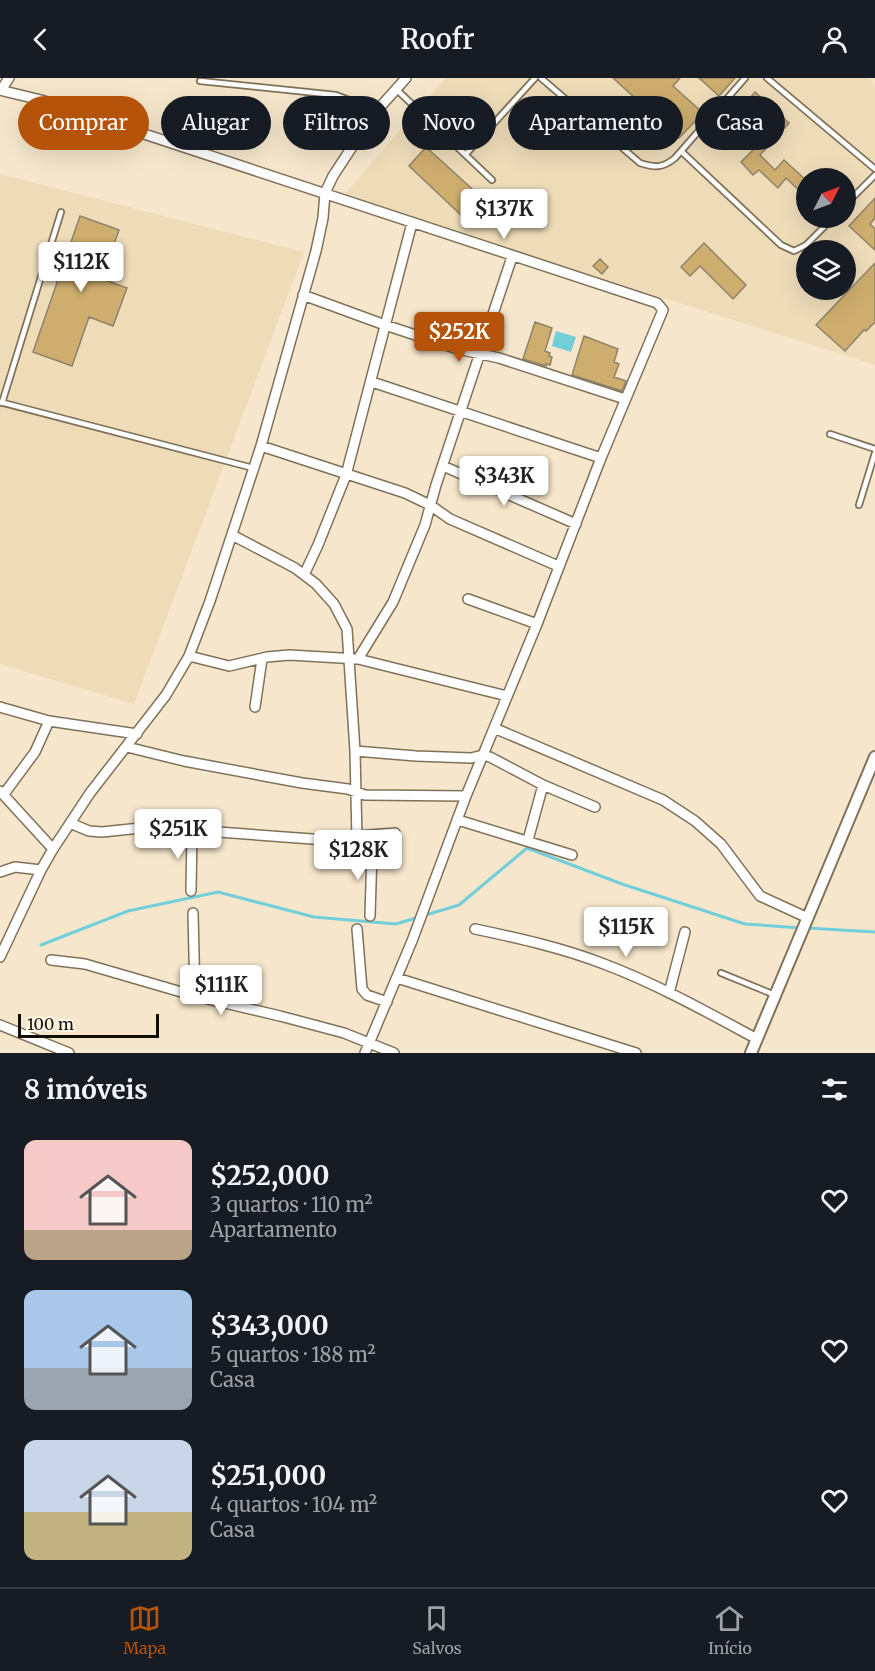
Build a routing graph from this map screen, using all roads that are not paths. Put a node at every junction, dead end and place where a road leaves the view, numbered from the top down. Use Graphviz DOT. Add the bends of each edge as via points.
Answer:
graph roads {
  1 [pos="9,78"];
  2 [pos="406,78"];
  3 [pos="535,78"];
  4 [pos="541,78"];
  5 [pos="745,78"];
  6 [pos="767,78"];
  7 [pos="200,81"];
  8 [pos="396,89"];
  9 [pos="0,90"];
  10 [pos="338,96"];
  11 [pos="390,96"];
  12 [pos="350,150"];
  13 [pos="681,151"];
  14 [pos="466,154"];
  15 [pos="875,170"];
  16 [pos="875,175"];
  17 [pos="492,180"];
  18 [pos="325,193"];
  19 [pos="856,194"];
  20 [pos="61,212"];
  21 [pos="412,223"];
  22 [pos="823,228"];
  23 [pos="512,257"];
  24 [pos="303,295"];
  25 [pos="385,326"];
  26 [pos="479,354"];
  27 [pos="372,382"];
  28 [pos="625,399"];
  29 [pos="1,402"];
  30 [pos="462,412"];
  31 [pos="830,434"];
  32 [pos="261,446"];
  33 [pos="875,451"];
  34 [pos="601,458"];
  35 [pos="443,465"];
  36 [pos="253,468"];
  37 [pos="346,475"];
  38 [pos="859,505"];
  39 [pos="430,506"];
  40 [pos="576,524"];
  41 [pos="232,535"];
  42 [pos="558,566"];
  43 [pos="304,575"];
  44 [pos="468,599"];
  45 [pos="537,624"];
  46 [pos="189,656"];
  47 [pos="354,658"];
  48 [pos="262,659"];
  49 [pos="507,696"];
  50 [pos="0,707"];
  51 [pos="255,707"];
  52 [pos="49,721"];
  53 [pos="494,728"];
  54 [pos="137,735"];
  55 [pos="127,747"];
  56 [pos="355,751"];
  57 [pos="483,755"];
  58 [pos="875,757"];
  59 [pos="543,784"];
  60 [pos="355,791"];
  61 [pos="2,792"];
  62 [pos="466,796"];
  63 [pos="595,807"];
  64 [pos="458,820"];
  65 [pos="70,823"];
  66 [pos="192,830"];
  67 [pos="395,833"];
  68 [pos="358,838"];
  69 [pos="528,840"];
  70 [pos="53,849"];
  71 [pos="572,855"];
  72 [pos="41,870"];
  73 [pos="0,872"];
  74 [pos="191,891"];
  75 [pos="193,913"];
  76 [pos="370,916"];
  77 [pos="807,920"];
  78 [pos="357,928"];
  79 [pos="475,929"];
  80 [pos="685,932"];
  81 [pos="0,957"];
  82 [pos="51,960"];
  83 [pos="721,973"];
  84 [pos="397,978"];
  85 [pos="669,993"];
  86 [pos="775,995"];
  87 [pos="195,996"];
  88 [pos="387,1002"];
  89 [pos="0,1025"];
  90 [pos="757,1039"];
  91 [pos="370,1043"];
  92 [pos="618,1051"];
  93 [pos="69,1053"];
  94 [pos="365,1053"];
  95 [pos="394,1053"];
  96 [pos="636,1053"];
  97 [pos="751,1053"];
  1 -- 9 [label="street"];
  2 -- 8 [label="street"];
  3 -- 14 [label="lane"];
  4 -- 13 [label="lane" via="640,163 665,166"];
  5 -- 13 [label="lane"];
  6 -- 15 [label="lane"];
  7 -- 10 [label="lane"];
  8 -- 11 [label="street"];
  8 -- 14 [label="lane"];
  9 -- 18 [label="street"];
  12 -- 18 [label="street"];
  13 -- 22 [label="lane" via="781,245 794,251"];
  14 -- 17 [label="lane"];
  16 -- 19 [label="lane"];
  18 -- 21 [label="street"];
  18 -- 24 [label="street" via="316,251"];
  20 -- 29 [label="lane"];
  21 -- 23 [label="street"];
  21 -- 25 [label="street"];
  23 -- 26 [label="street"];
  23 -- 28 [label="street" via="661,306 663,315"];
  24 -- 25 [label="street"];
  24 -- 32 [label="street"];
  25 -- 26 [label="street"];
  25 -- 27 [label="street"];
  26 -- 28 [label="street"];
  26 -- 30 [label="street"];
  27 -- 30 [label="street"];
  27 -- 37 [label="street"];
  28 -- 34 [label="street"];
  29 -- 36 [label="lane"];
  30 -- 34 [label="street"];
  30 -- 35 [label="street"];
  31 -- 33 [label="lane"];
  32 -- 36 [label="street"];
  32 -- 37 [label="street"];
  33 -- 38 [label="lane"];
  34 -- 40 [label="street"];
  35 -- 39 [label="street"];
  35 -- 40 [label="street"];
  36 -- 41 [label="street"];
  37 -- 39 [label="street" via="405,493"];
  37 -- 43 [label="street"];
  39 -- 42 [label="street" via="450,519"];
  39 -- 47 [label="street" via="398,592"];
  40 -- 42 [label="street"];
  41 -- 43 [label="street"];
  41 -- 46 [label="street"];
  42 -- 45 [label="street"];
  43 -- 47 [label="street" via="325,593 342,618"];
  44 -- 45 [label="street"];
  45 -- 49 [label="street"];
  46 -- 48 [label="street" via="229,666"];
  46 -- 54 [label="street"];
  47 -- 48 [label="street" via="299,654"];
  47 -- 49 [label="street"];
  47 -- 56 [label="street"];
  48 -- 51 [label="street"];
  49 -- 53 [label="street"];
  50 -- 52 [label="street"];
  52 -- 54 [label="street"];
  52 -- 61 [label="street" via="35,752"];
  53 -- 57 [label="street"];
  53 -- 77 [label="street" via="663,800 721,844 760,896"];
  54 -- 55 [label="street"];
  55 -- 60 [label="street"];
  55 -- 65 [label="street"];
  56 -- 57 [label="street" via="460,758"];
  56 -- 60 [label="street"];
  57 -- 59 [label="street"];
  57 -- 62 [label="street"];
  58 -- 77 [label="street"];
  59 -- 63 [label="street"];
  59 -- 69 [label="street"];
  60 -- 62 [label="street" via="365,795"];
  60 -- 68 [label="street"];
  61 -- 70 [label="street"];
  62 -- 64 [label="street"];
  64 -- 69 [label="street"];
  64 -- 84 [label="street"];
  65 -- 66 [label="street" via="102,832 138,827"];
  65 -- 70 [label="street"];
  66 -- 68 [label="street" via="353,842"];
  66 -- 74 [label="street"];
  67 -- 68 [label="street"];
  68 -- 76 [label="street" via="372,851"];
  69 -- 71 [label="street"];
  70 -- 72 [label="street"];
  72 -- 73 [label="street" via="15,867"];
  72 -- 81 [label="street"];
  75 -- 87 [label="street"];
  77 -- 86 [label="street"];
  78 -- 88 [label="street" via="362,989 367,995"];
  79 -- 85 [label="street" via="601,962"];
  80 -- 85 [label="street"];
  82 -- 87 [label="street" via="86,964"];
  83 -- 86 [label="lane"];
  84 -- 88 [label="street"];
  84 -- 92 [label="street"];
  85 -- 90 [label="street"];
  86 -- 90 [label="street"];
  87 -- 91 [label="street"];
  88 -- 91 [label="street"];
  89 -- 93 [label="street"];
  90 -- 97 [label="street"];
  91 -- 94 [label="street"];
  91 -- 95 [label="street"];
  92 -- 96 [label="street"];
}
